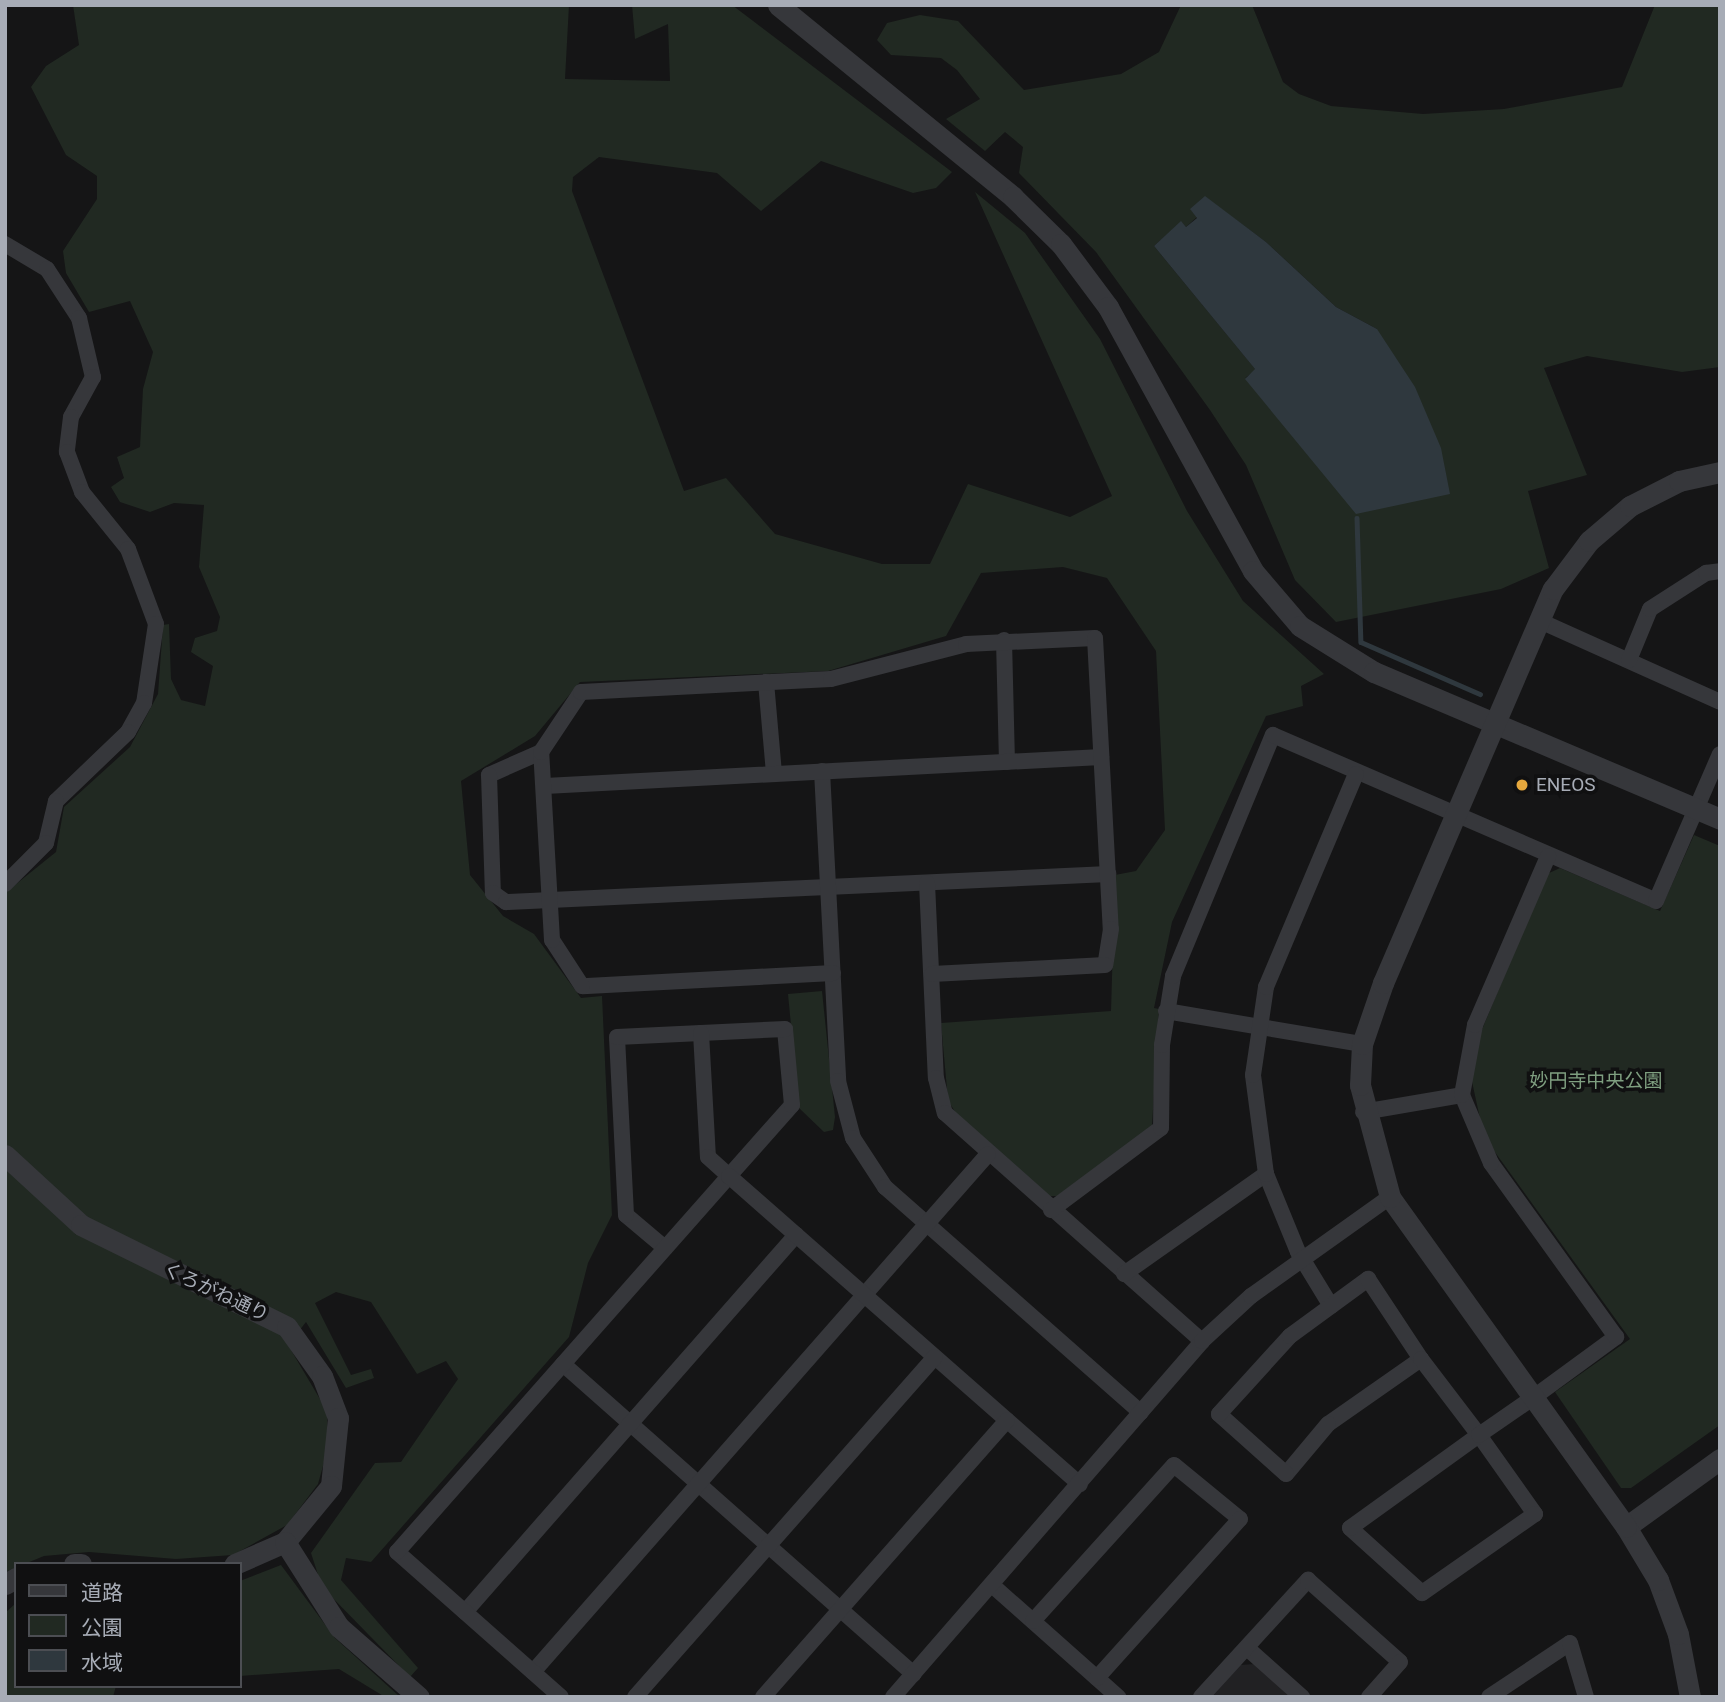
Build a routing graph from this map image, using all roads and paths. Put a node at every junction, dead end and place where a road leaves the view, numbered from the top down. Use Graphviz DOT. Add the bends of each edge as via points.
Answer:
graph roads {
  1 [pos="778,5"];
  2 [pos="5,244"];
  3 [pos="1720,472"];
  4 [pos="1720,571"];
  5 [pos="1539,621"];
  6 [pos="1004,640"];
  7 [pos="1629,660"];
  8 [pos="766,682"];
  9 [pos="1720,702"];
  10 [pos="1494,725"];
  11 [pos="541,752"];
  12 [pos="1720,754"];
  13 [pos="1101,757"];
  14 [pos="1007,762"];
  15 [pos="822,771"];
  16 [pos="774,774"];
  17 [pos="1356,774"];
  18 [pos="545,786"];
  19 [pos="1696,808"];
  20 [pos="1454,815"];
  21 [pos="1720,819"];
  22 [pos="1548,856"];
  23 [pos="1108,874"];
  24 [pos="927,883"];
  25 [pos="5,884"];
  26 [pos="829,888"];
  27 [pos="550,901"];
  28 [pos="833,973"];
  29 [pos="932,974"];
  30 [pos="1166,1011"];
  31 [pos="1257,1026"];
  32 [pos="701,1033"];
  33 [pos="1362,1044"];
  34 [pos="1462,1096"];
  35 [pos="1363,1112"];
  36 [pos="988,1154"];
  37 [pos="5,1155"];
  38 [pos="1266,1174"];
  39 [pos="729,1176"];
  40 [pos="1390,1197"];
  41 [pos="1051,1210"];
  42 [pos="926,1224"];
  43 [pos="796,1235"];
  44 [pos="665,1248"];
  45 [pos="1301,1259"];
  46 [pos="1124,1274"];
  47 [pos="864,1295"];
  48 [pos="1331,1306"];
  49 [pos="1202,1341"];
  50 [pos="935,1357"];
  51 [pos="1421,1359"];
  52 [pos="563,1364"];
  53 [pos="1534,1397"];
  54 [pos="1141,1413"];
  55 [pos="1007,1420"];
  56 [pos="630,1424"];
  57 [pos="1479,1435"];
  58 [pos="1718,1465"];
  59 [pos="698,1484"];
  60 [pos="1080,1484"];
  61 [pos="1626,1527"];
  62 [pos="285,1542"];
  63 [pos="768,1546"];
  64 [pos="240,1562"];
  65 [pos="992,1585"];
  66 [pos="840,1610"];
  67 [pos="465,1612"];
  68 [pos="1033,1622"];
  69 [pos="1247,1648"];
  70 [pos="533,1672"];
  71 [pos="913,1674"];
  72 [pos="1097,1678"];
  73 [pos="1492,1696"];
  74 [pos="419,1697"];
  75 [pos="561,1697"];
  76 [pos="635,1697"];
  77 [pos="763,1697"];
  78 [pos="893,1697"];
  79 [pos="1118,1697"];
  80 [pos="1201,1697"];
  81 [pos="1302,1697"];
  82 [pos="1369,1697"];
  83 [pos="1586,1697"];
  84 [pos="1690,1697"];
  1 -- 10 [label="street" via="1013,197 1061,244 1108,307 1276,604 1327,648"];
  2 -- 25 [label="street" via="47,269 79,318 93,377 71,417 69,463 82,492 128,549 156,624 150,680 128,732 56,801 46,844"];
  3 -- 5 [label="street" via="1651,493 1608,523 1569,564"];
  4 -- 7 [label="street" via="1706,573 1650,609"];
  5 -- 7 [label="street"];
  5 -- 10 [label="street"];
  6 -- 8 [label="street" via="966,644 831,679"];
  6 -- 13 [label="street" via="1095,638"];
  6 -- 14 [label="street"];
  7 -- 9 [label="street"];
  8 -- 11 [label="street" via="582,692"];
  8 -- 16 [label="street"];
  10 -- 19 [label="street"];
  10 -- 20 [label="street"];
  11 -- 18 [label="street"];
  11 -- 27 [label="street" via="489,775 493,893 506,902"];
  12 -- 19 [label="street"];
  13 -- 14 [label="street"];
  13 -- 23 [label="street"];
  14 -- 15 [label="street"];
  15 -- 16 [label="street"];
  15 -- 26 [label="street"];
  16 -- 18 [label="street"];
  17 -- 20 [label="street"];
  17 -- 30 [label="street" via="1273,735 1191,924"];
  17 -- 31 [label="street" via="1280,949"];
  18 -- 27 [label="street"];
  19 -- 21 [label="street"];
  19 -- 22 [label="street" via="1656,901"];
  20 -- 22 [label="street"];
  20 -- 33 [label="street"];
  22 -- 34 [label="street" via="1475,1025"];
  23 -- 24 [label="street"];
  23 -- 29 [label="street" via="1105,965"];
  24 -- 26 [label="street"];
  24 -- 29 [label="street"];
  26 -- 27 [label="street"];
  26 -- 28 [label="street"];
  27 -- 28 [label="street" via="552,940 582,986"];
  28 -- 42 [label="street" via="838,1081 853,1138 885,1187"];
  29 -- 36 [label="street" via="938,1097 956,1126"];
  30 -- 31 [label="street"];
  30 -- 41 [label="street" via="1161,1128"];
  31 -- 33 [label="street"];
  31 -- 38 [label="street" via="1255,1117"];
  32 -- 39 [label="street" via="708,1157"];
  32 -- 39 [label="street" via="785,1028 792,1105"];
  32 -- 44 [label="street" via="617,1037 626,1214"];
  33 -- 35 [label="street"];
  34 -- 35 [label="street"];
  34 -- 53 [label="street" via="1492,1163 1616,1337"];
  35 -- 40 [label="street"];
  36 -- 41 [label="street"];
  36 -- 42 [label="street"];
  37 -- 62 [label="street, くろがね通り" via="82,1225 287,1326 307,1352 338,1418 337,1464 321,1504"];
  38 -- 45 [label="street"];
  38 -- 46 [label="street"];
  39 -- 43 [label="street"];
  39 -- 44 [label="street"];
  40 -- 45 [label="street"];
  40 -- 53 [label="street"];
  41 -- 46 [label="street"];
  42 -- 47 [label="street"];
  42 -- 54 [label="street"];
  43 -- 47 [label="street"];
  43 -- 56 [label="street"];
  44 -- 52 [label="street"];
  45 -- 48 [label="street"];
  45 -- 49 [label="street"];
  46 -- 49 [label="street"];
  47 -- 50 [label="street"];
  47 -- 59 [label="street"];
  48 -- 51 [label="street" via="1368,1279"];
  48 -- 51 [label="street" via="1290,1336 1219,1414 1286,1474 1328,1424"];
  49 -- 54 [label="street"];
  50 -- 55 [label="street"];
  50 -- 63 [label="street"];
  51 -- 57 [label="street"];
  52 -- 56 [label="street"];
  52 -- 67 [label="street" via="397,1552"];
  53 -- 57 [label="street"];
  53 -- 61 [label="street"];
  54 -- 60 [label="street"];
  55 -- 60 [label="street"];
  55 -- 66 [label="street"];
  56 -- 59 [label="street"];
  56 -- 67 [label="street"];
  57 -- 57 [label="street" via="1350,1528 1422,1593 1535,1514"];
  58 -- 61 [label="street"];
  59 -- 63 [label="street"];
  59 -- 70 [label="street"];
  60 -- 65 [label="street"];
  61 -- 84 [label="street" via="1658,1580 1678,1634"];
  62 -- 64 [label="street, くろがね通り"];
  62 -- 74 [label="street" via="339,1627"];
  63 -- 66 [label="street"];
  63 -- 76 [label="street"];
  65 -- 68 [label="street"];
  65 -- 71 [label="street"];
  66 -- 71 [label="street"];
  66 -- 77 [label="street"];
  67 -- 70 [label="street"];
  68 -- 72 [label="street"];
  68 -- 72 [label="street" via="1174,1465 1240,1519"];
  69 -- 80 [label="street"];
  69 -- 81 [label="street"];
  69 -- 82 [label="street" via="1308,1580 1400,1662"];
  70 -- 75 [label="street"];
  71 -- 78 [label="street"];
  72 -- 79 [label="street"];
  73 -- 83 [label="street" via="1570,1643"];
}
